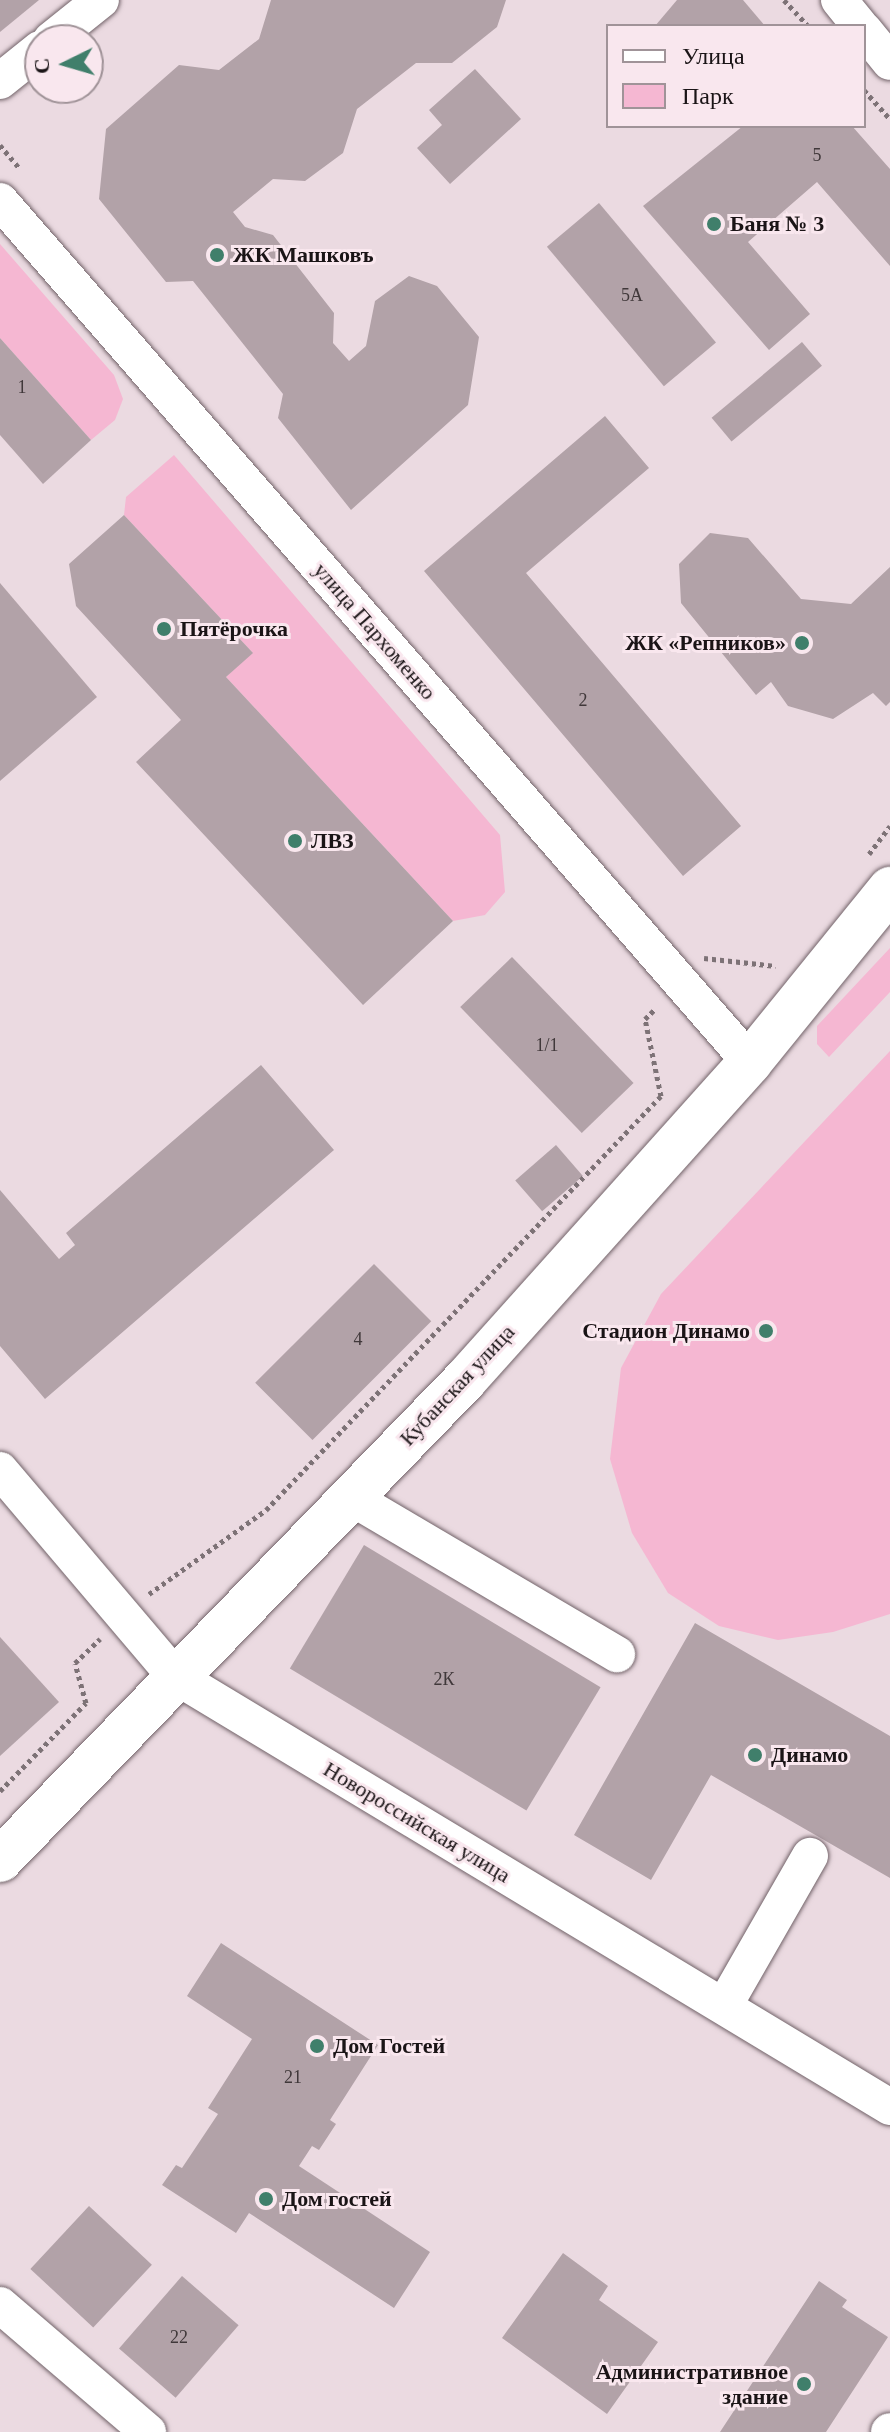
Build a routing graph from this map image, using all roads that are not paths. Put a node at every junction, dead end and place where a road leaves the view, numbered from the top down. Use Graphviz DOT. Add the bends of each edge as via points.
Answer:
graph roads {
  1 [pos="101,0"];
  2 [pos="839,0"];
  3 [pos="71,24"];
  4 [pos="859,24"];
  5 [pos="866,33"];
  6 [pos="24,62"];
  7 [pos="890,62"];
  8 [pos="0,81"];
  9 [pos="0,201"];
  10 [pos="877,876"];
  11 [pos="750,1062"];
  12 [pos="0,1470"];
  13 [pos="350,1497"];
  14 [pos="617,1654"];
  15 [pos="175,1676"];
  16 [pos="810,1856"];
  17 [pos="0,1860"];
  18 [pos="724,2006"];
  19 [pos="890,2107"];
  20 [pos="0,2305"];
  21 [pos="148,2432"];
  1 -- 3 [label="street"];
  2 -- 4 [label="street"];
  5 -- 7 [label="street"];
  6 -- 8 [label="street"];
  9 -- 11 [label="street, улица Пархоменко"];
  10 -- 11 [label="main road, Кубанская улица"];
  11 -- 13 [label="main road, Кубанская улица" via="465,1380"];
  12 -- 15 [label="street, Новороссийская улица"];
  13 -- 14 [label="street"];
  13 -- 15 [label="main road, Кубанская улица"];
  15 -- 17 [label="main road, Кубанская улица"];
  15 -- 18 [label="street, Новороссийская улица"];
  16 -- 18 [label="street"];
  18 -- 19 [label="street, Новороссийская улица"];
  20 -- 21 [label="street"];
}
